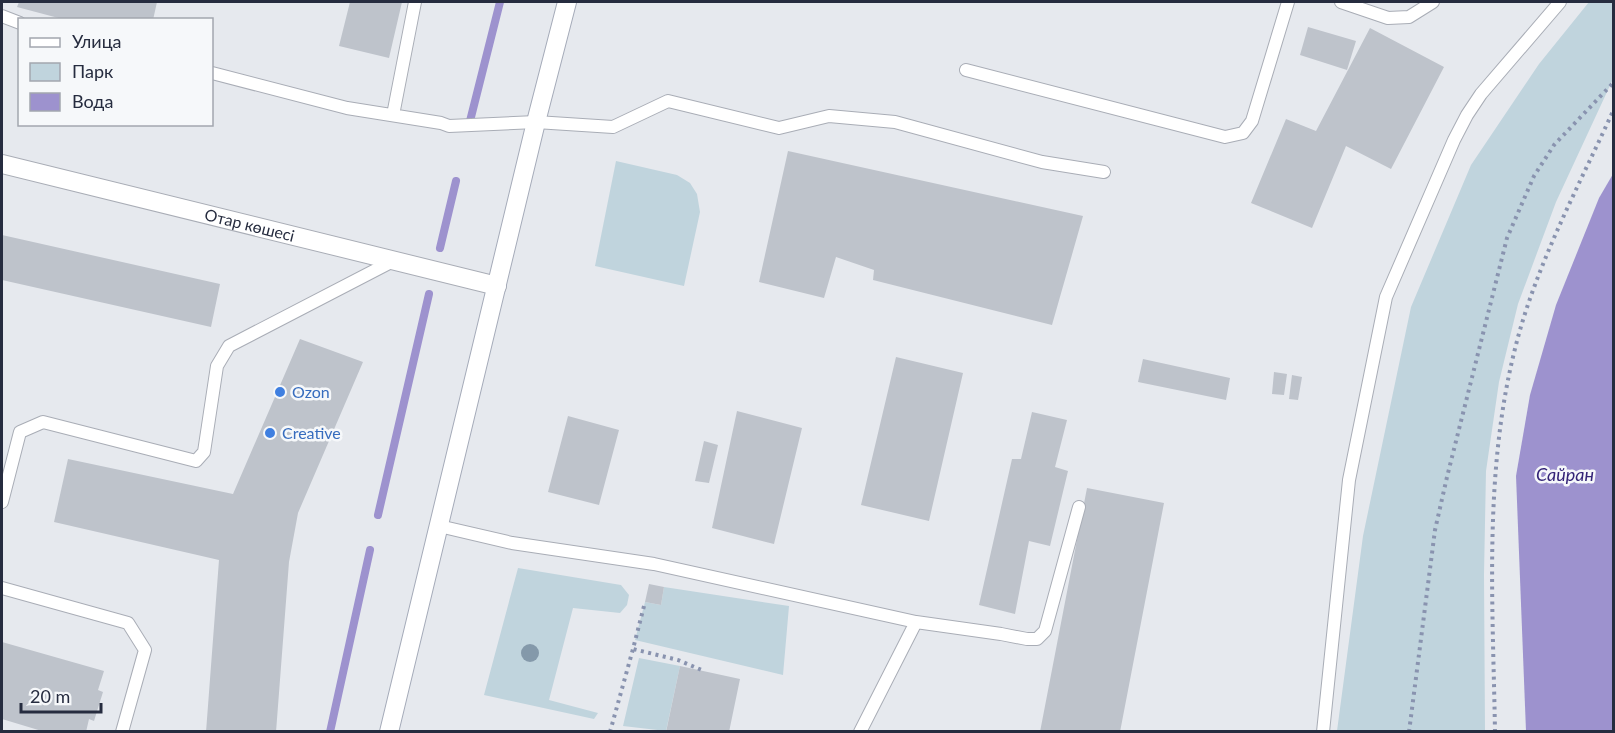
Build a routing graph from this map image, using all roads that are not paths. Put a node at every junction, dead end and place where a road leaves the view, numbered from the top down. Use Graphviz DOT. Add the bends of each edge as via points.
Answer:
graph roads {
  1 [pos="416,2"];
  2 [pos="567,2"];
  3 [pos="1288,2"];
  4 [pos="1341,2"];
  5 [pos="1433,2"];
  6 [pos="1560,2"];
  7 [pos="2,16"];
  8 [pos="18,22"];
  9 [pos="966,70"];
  10 [pos="213,72"];
  11 [pos="393,116"];
  12 [pos="536,122"];
  13 [pos="2,164"];
  14 [pos="1104,172"];
  15 [pos="393,261"];
  16 [pos="497,286"];
  17 [pos="2,502"];
  18 [pos="1079,507"];
  19 [pos="439,526"];
  20 [pos="2,588"];
  21 [pos="916,622"];
  22 [pos="122,732"];
  23 [pos="389,732"];
  24 [pos="860,732"];
  25 [pos="1323,732"];
  1 -- 11 [label="lane"];
  2 -- 12 [label="main road"];
  3 -- 9 [label="lane" via="1252,121 1243,133 1226,137"];
  4 -- 5 [label="lane" via="1388,18 1408,17"];
  6 -- 25 [label="lane" via="1467,115 1386,297 1349,480"];
  7 -- 8 [label="lane"];
  10 -- 11 [label="lane" via="347,108"];
  11 -- 12 [label="lane" via="449,126"];
  12 -- 14 [label="lane" via="614,127 668,101 779,128 829,116 896,122 1042,162"];
  12 -- 16 [label="main road"];
  13 -- 15 [label="main road, Отар көшесі"];
  15 -- 16 [label="main road, Отар көшесі"];
  15 -- 17 [label="lane" via="229,346 217,366 204,452 196,460 43,422 20,432"];
  16 -- 19 [label="main road"];
  18 -- 21 [label="lane" via="1045,631 1037,639"];
  19 -- 21 [label="lane" via="512,543 654,564"];
  19 -- 23 [label="main road"];
  20 -- 22 [label="lane" via="128,623 145,650"];
  21 -- 24 [label="lane"];
}
